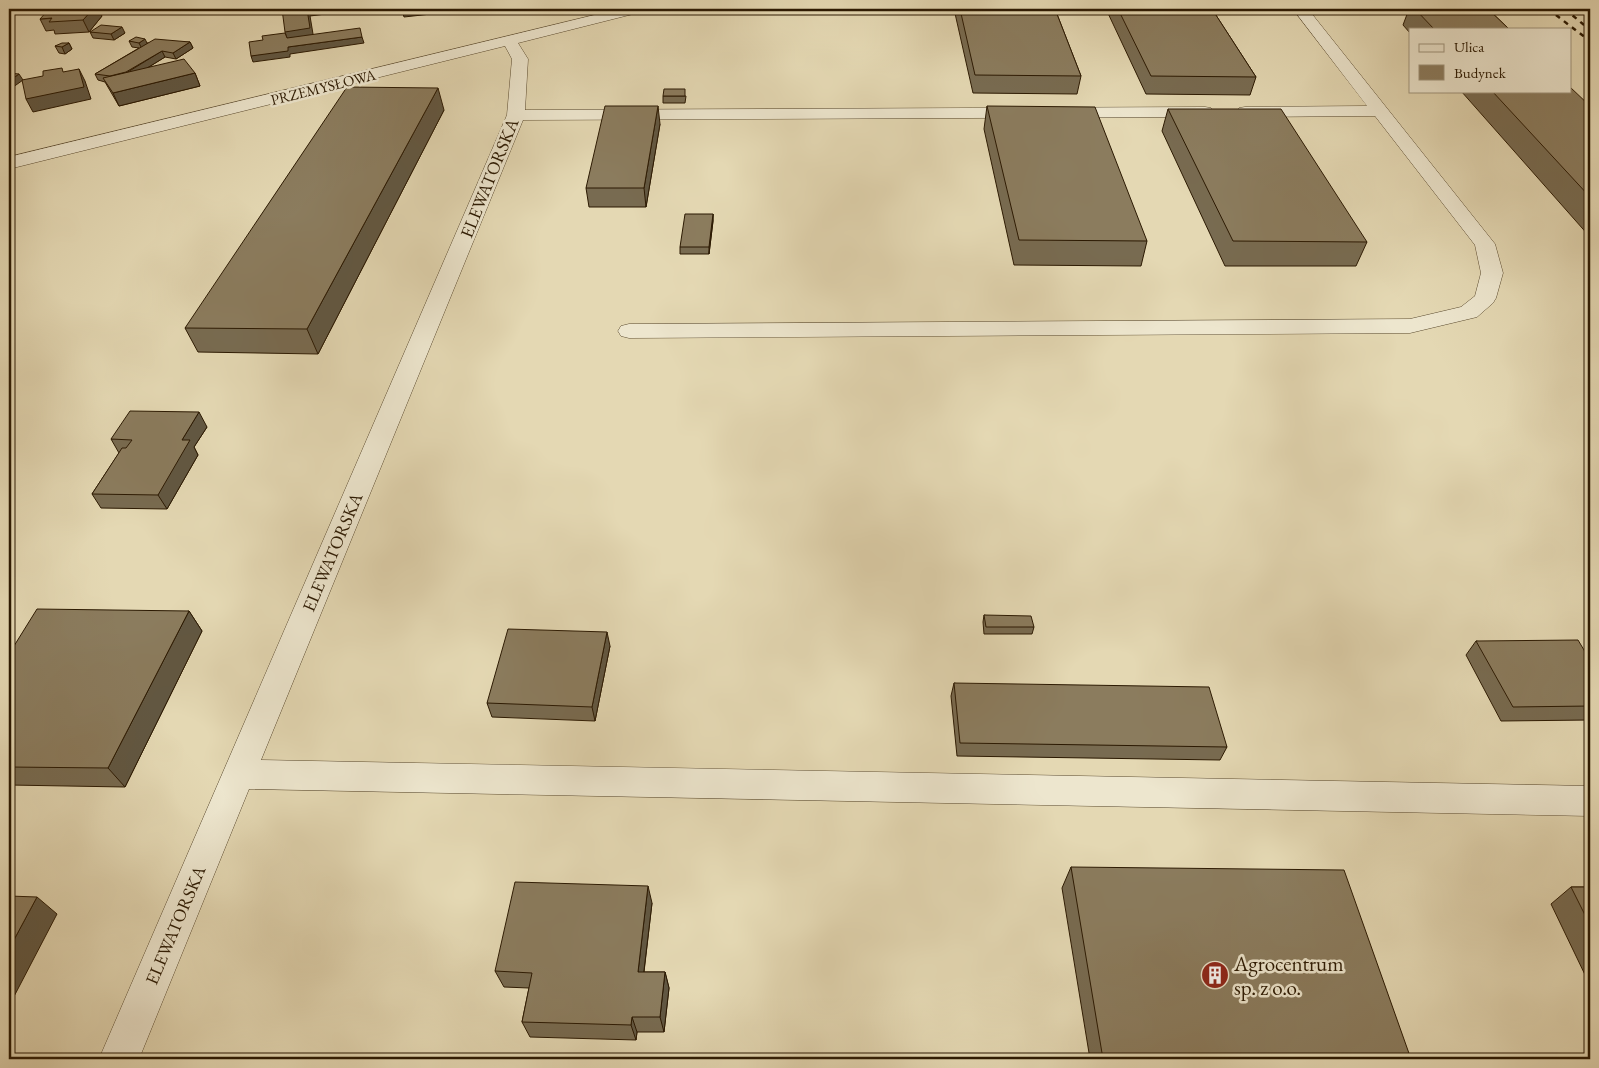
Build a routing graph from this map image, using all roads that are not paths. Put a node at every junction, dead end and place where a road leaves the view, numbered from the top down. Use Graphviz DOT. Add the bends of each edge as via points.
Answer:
graph roads {
  1 [pos="9,9"];
  2 [pos="16,9"];
  3 [pos="636,9"];
  4 [pos="1300,9"];
  5 [pos="509,42"];
  6 [pos="1379,111"];
  7 [pos="516,115"];
  8 [pos="9,163"];
  9 [pos="629,331"];
  10 [pos="239,774"];
  11 [pos="1590,801"];
  12 [pos="119,1059"];
  1 -- 2 [label="street"];
  3 -- 5 [label="street, PRZEMYSŁOWA"];
  4 -- 6 [label="street"];
  5 -- 7 [label="street, ELEWATORSKA" via="520,59"];
  5 -- 8 [label="street, PRZEMYSŁOWA"];
  6 -- 7 [label="street"];
  6 -- 9 [label="street" via="1485,244 1492,274 1486,298 1469,312 1410,326"];
  7 -- 10 [label="street, ELEWATORSKA"];
  10 -- 11 [label="street"];
  10 -- 12 [label="street, ELEWATORSKA"];
}
